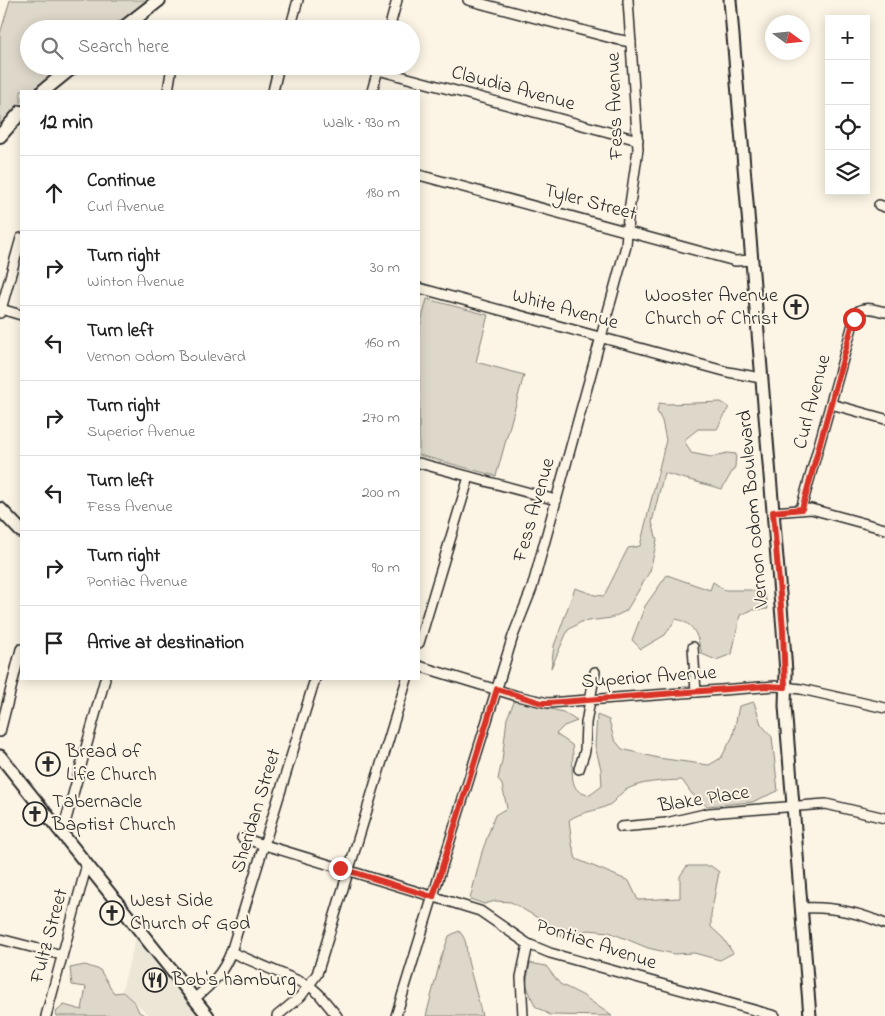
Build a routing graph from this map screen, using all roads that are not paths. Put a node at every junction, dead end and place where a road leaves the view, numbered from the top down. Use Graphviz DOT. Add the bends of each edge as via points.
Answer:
graph roads {
  1 [pos="159,0"];
  2 [pos="298,0"];
  3 [pos="397,0"];
  4 [pos="468,0"];
  5 [pos="628,0"];
  6 [pos="730,0"];
  7 [pos="133,20"];
  8 [pos="292,20"];
  9 [pos="391,20"];
  10 [pos="631,42"];
  11 [pos="63,75"];
  12 [pos="171,75"];
  13 [pos="277,75"];
  14 [pos="377,75"];
  15 [pos="404,75"];
  16 [pos="44,90"];
  17 [pos="168,90"];
  18 [pos="273,90"];
  19 [pos="372,90"];
  20 [pos="20,113"];
  21 [pos="0,136"];
  22 [pos="638,140"];
  23 [pos="420,175"];
  24 [pos="627,232"];
  25 [pos="20,242"];
  26 [pos="752,260"];
  27 [pos="420,288"];
  28 [pos="1,311"];
  29 [pos="885,312"];
  30 [pos="20,316"];
  31 [pos="601,338"];
  32 [pos="762,378"];
  33 [pos="830,404"];
  34 [pos="885,419"];
  35 [pos="420,463"];
  36 [pos="469,477"];
  37 [pos="556,500"];
  38 [pos="0,508"];
  39 [pos="802,509"];
  40 [pos="773,512"];
  41 [pos="885,529"];
  42 [pos="20,530"];
  43 [pos="420,640"];
  44 [pos="693,647"];
  45 [pos="20,653"];
  46 [pos="420,666"];
  47 [pos="595,672"];
  48 [pos="105,680"];
  49 [pos="316,680"];
  50 [pos="407,680"];
  51 [pos="785,687"];
  52 [pos="497,689"];
  53 [pos="696,692"];
  54 [pos="591,700"];
  55 [pos="885,708"];
  56 [pos="0,732"];
  57 [pos="0,756"];
  58 [pos="579,769"];
  59 [pos="793,806"];
  60 [pos="885,818"];
  61 [pos="621,827"];
  62 [pos="62,834"];
  63 [pos="242,838"];
  64 [pos="264,845"];
  65 [pos="87,864"];
  66 [pos="349,871"];
  67 [pos="433,897"];
  68 [pos="801,908"];
  69 [pos="885,924"];
  70 [pos="0,939"];
  71 [pos="528,944"];
  72 [pos="232,952"];
  73 [pos="62,956"];
  74 [pos="310,986"];
  75 [pos="194,999"];
  76 [pos="46,1016"];
  77 [pos="208,1016"];
  78 [pos="277,1016"];
  79 [pos="337,1016"];
  80 [pos="396,1016"];
  81 [pos="523,1016"];
  82 [pos="775,1016"];
  83 [pos="810,1016"];
  1 -- 7 [label="highway"];
  2 -- 8 [label="street"];
  3 -- 9 [label="street"];
  4 -- 10 [label="street"];
  5 -- 10 [label="street, Fess Avenue"];
  6 -- 26 [label="main road, Vernon Odom Boulevard"];
  10 -- 22 [label="street, Fess Avenue"];
  11 -- 16 [label="highway"];
  12 -- 17 [label="street"];
  13 -- 18 [label="street"];
  14 -- 19 [label="street"];
  15 -- 22 [label="street, Claudia Avenue"];
  20 -- 21 [label="highway"];
  22 -- 24 [label="street, Fess Avenue"];
  23 -- 24 [label="street, Tyler Street"];
  24 -- 26 [label="street, Tyler Street" via="735,261"];
  24 -- 31 [label="street, Fess Avenue"];
  25 -- 28 [label="street"];
  26 -- 32 [label="main road, Vernon Odom Boulevard"];
  27 -- 31 [label="street, White Avenue"];
  28 -- 30 [label="street"];
  29 -- 33 [label="street, Curl Avenue" via="863,308 856,313"];
  31 -- 32 [label="street, White Avenue"];
  31 -- 37 [label="street, Fess Avenue"];
  32 -- 40 [label="main road, Vernon Odom Boulevard"];
  33 -- 34 [label="street"];
  33 -- 39 [label="street, Curl Avenue"];
  35 -- 36 [label="street"];
  36 -- 37 [label="street"];
  36 -- 43 [label="street"];
  37 -- 52 [label="street, Fess Avenue" via="532,588"];
  38 -- 42 [label="highway"];
  39 -- 40 [label="street"];
  39 -- 41 [label="street"];
  40 -- 51 [label="main road, Vernon Odom Boulevard"];
  44 -- 53 [label="street"];
  45 -- 56 [label="street"];
  46 -- 52 [label="street, Superior Avenue"];
  47 -- 54 [label="street"];
  48 -- 62 [label="street"];
  49 -- 64 [label="street, Sheridan Street"];
  50 -- 66 [label="street"];
  51 -- 53 [label="street, Superior Avenue"];
  51 -- 55 [label="street, Superior Avenue"];
  51 -- 59 [label="main road, Vernon Odom Boulevard"];
  52 -- 54 [label="street, Superior Avenue" via="542,703"];
  52 -- 67 [label="street, Fess Avenue"];
  53 -- 54 [label="street, Superior Avenue"];
  54 -- 58 [label="street" via="585,751"];
  57 -- 62 [label="main road"];
  59 -- 60 [label="street, Blake Place" via="826,804"];
  59 -- 61 [label="street, Blake Place" via="709,813 666,824"];
  59 -- 68 [label="main road, Vernon Odom Boulevard"];
  62 -- 65 [label="main road"];
  63 -- 64 [label="street, Pontiac Avenue"];
  64 -- 66 [label="street, Pontiac Avenue"];
  64 -- 72 [label="street, Sheridan Street"];
  65 -- 73 [label="street, Fultz Street"];
  65 -- 75 [label="main road"];
  66 -- 67 [label="street, Pontiac Avenue"];
  66 -- 74 [label="street" via="317,974"];
  67 -- 71 [label="street, Pontiac Avenue" via="480,911"];
  67 -- 80 [label="street, Fess Avenue"];
  68 -- 69 [label="street" via="836,909 868,916"];
  68 -- 83 [label="main road, Vernon Odom Boulevard"];
  70 -- 73 [label="street"];
  71 -- 81 [label="street" via="521,978"];
  71 -- 82 [label="street, Pontiac Avenue" via="586,964"];
  72 -- 74 [label="street"];
  72 -- 75 [label="street, Sheridan Street" via="219,977"];
  73 -- 76 [label="street, Fultz Street"];
  74 -- 78 [label="street"];
  74 -- 79 [label="street"];
  75 -- 77 [label="main road"];
}
